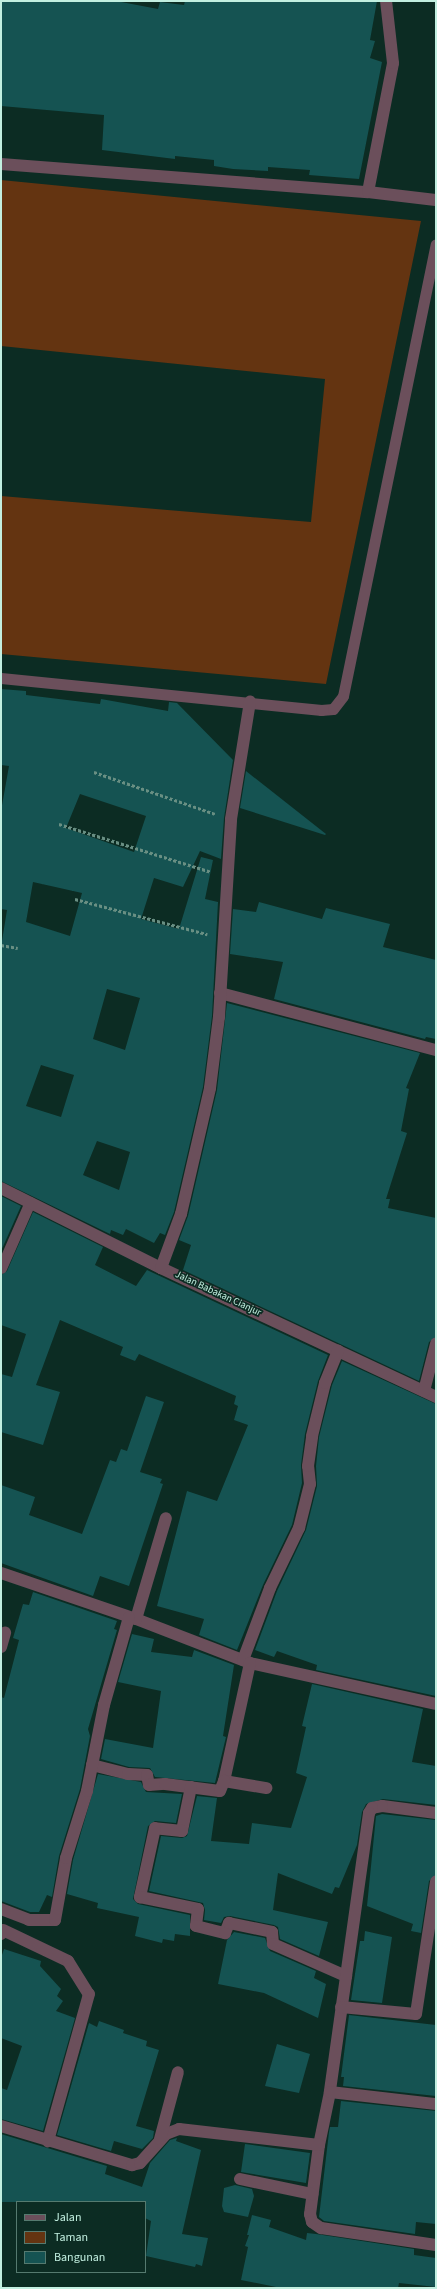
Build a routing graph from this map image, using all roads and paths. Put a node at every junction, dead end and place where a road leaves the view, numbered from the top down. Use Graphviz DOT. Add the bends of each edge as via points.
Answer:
graph roads {
  1 [pos="386,1"];
  2 [pos="1,164"];
  3 [pos="368,192"];
  4 [pos="436,200"];
  5 [pos="436,244"];
  6 [pos="1,678"];
  7 [pos="250,702"];
  8 [pos="94,772"];
  9 [pos="231,819"];
  10 [pos="59,824"];
  11 [pos="226,876"];
  12 [pos="75,899"];
  13 [pos="225,938"];
  14 [pos="1,945"];
  15 [pos="18,948"];
  16 [pos="220,993"];
  17 [pos="436,1050"];
  18 [pos="1,1188"];
  19 [pos="30,1202"];
  20 [pos="1,1268"];
  21 [pos="161,1268"];
  22 [pos="436,1344"];
  23 [pos="338,1351"];
  24 [pos="424,1391"];
  25 [pos="436,1397"];
  26 [pos="166,1518"];
  27 [pos="1,1573"];
  28 [pos="133,1618"];
  29 [pos="5,1632"];
  30 [pos="1,1647"];
  31 [pos="246,1661"];
  32 [pos="436,1704"];
  33 [pos="92,1765"];
  34 [pos="224,1782"];
  35 [pos="191,1787"];
  36 [pos="266,1788"];
  37 [pos="436,1813"];
  38 [pos="436,1882"];
  39 [pos="1,1909"];
  40 [pos="1,1934"];
  41 [pos="346,1976"];
  42 [pos="342,2007"];
  43 [pos="178,2072"];
  44 [pos="330,2092"];
  45 [pos="436,2104"];
  46 [pos="1,2126"];
  47 [pos="160,2139"];
  48 [pos="48,2141"];
  49 [pos="319,2145"];
  50 [pos="240,2178"];
  51 [pos="312,2194"];
  52 [pos="436,2245"];
  1 -- 3 [label="street" via="393,63"];
  2 -- 3 [label="street"];
  3 -- 4 [label="street"];
  5 -- 7 [label="lane" via="343,696 333,709 321,710"];
  6 -- 7 [label="lane"];
  7 -- 9 [label="street"];
  8 -- 9 [label="path"];
  9 -- 11 [label="street"];
  10 -- 11 [label="path"];
  11 -- 13 [label="street"];
  12 -- 13 [label="path"];
  13 -- 16 [label="street"];
  14 -- 15 [label="path"];
  16 -- 17 [label="street"];
  16 -- 21 [label="street" via="210,1088 181,1214"];
  18 -- 19 [label="street, Jalan Babakan Cianjur"];
  19 -- 20 [label="lane"];
  19 -- 21 [label="street, Jalan Babakan Cianjur"];
  21 -- 23 [label="street, Jalan Babakan Cianjur"];
  22 -- 24 [label="street"];
  23 -- 24 [label="street, Jalan Babakan Cianjur"];
  23 -- 31 [label="street" via="325,1383 312,1436 308,1466 310,1484 299,1528 270,1588"];
  24 -- 25 [label="street, Jalan Babakan Cianjur"];
  26 -- 28 [label="street"];
  27 -- 28 [label="street"];
  28 -- 31 [label="street"];
  28 -- 33 [label="street" via="104,1704"];
  29 -- 30 [label="street"];
  31 -- 32 [label="street"];
  31 -- 34 [label="street"];
  33 -- 35 [label="street" via="128,1774 147,1775 149,1785"];
  33 -- 39 [label="street" via="88,1791 66,1858 56,1920 29,1920"];
  34 -- 35 [label="street" via="220,1791"];
  34 -- 36 [label="street"];
  35 -- 41 [label="street" via="182,1831 156,1828 140,1897 198,1909 196,1926 225,1933 229,1923 272,1932 273,1944"];
  37 -- 41 [label="street" via="382,1806 372,1808 368,1813"];
  38 -- 42 [label="street" via="416,2014"];
  40 -- 48 [label="street" via="3,1930 68,1961 89,1994"];
  41 -- 42 [label="street"];
  42 -- 44 [label="street"];
  43 -- 47 [label="street"];
  44 -- 45 [label="street"];
  44 -- 49 [label="street"];
  46 -- 48 [label="street"];
  47 -- 48 [label="street" via="136,2165"];
  47 -- 49 [label="street" via="179,2129"];
  49 -- 51 [label="street"];
  50 -- 51 [label="street"];
  51 -- 52 [label="street" via="312,2222 321,2228"];
}
